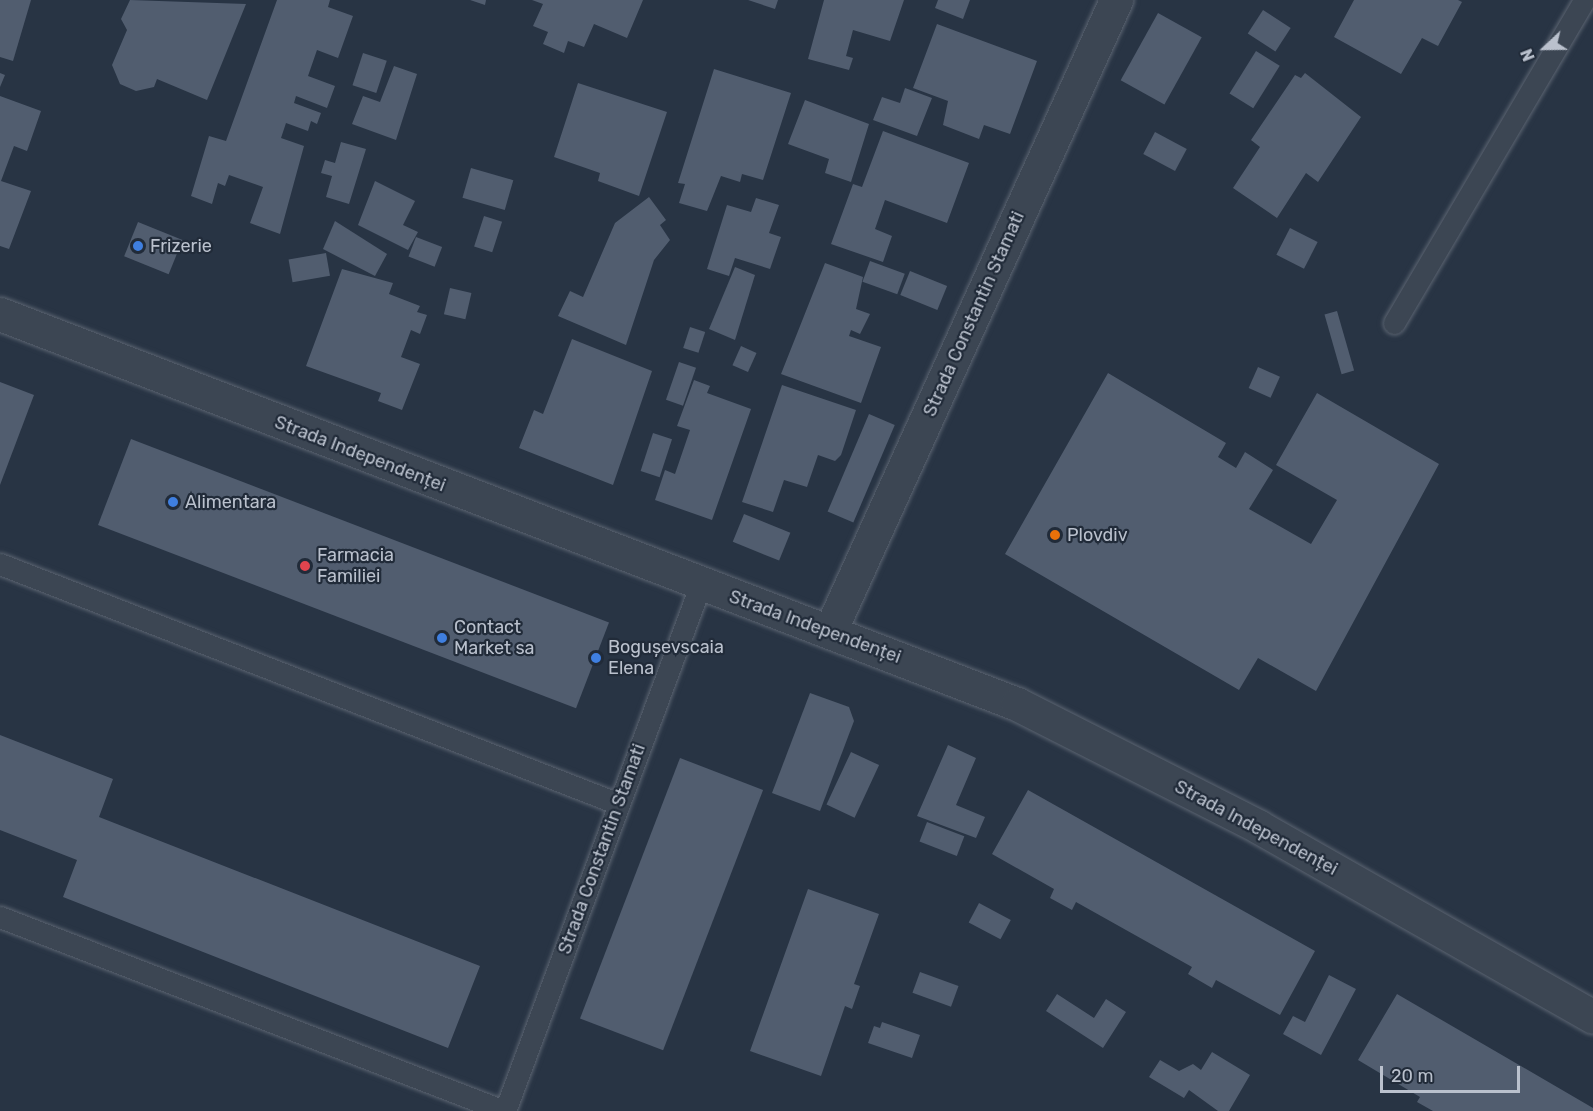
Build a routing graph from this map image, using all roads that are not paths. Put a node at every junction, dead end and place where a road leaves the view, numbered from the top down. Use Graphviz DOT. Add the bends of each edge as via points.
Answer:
graph roads {
  1 [pos="1116,0"];
  2 [pos="1584,0"];
  3 [pos="0,314"];
  4 [pos="1394,323"];
  5 [pos="0,564"];
  6 [pos="700,586"];
  7 [pos="831,628"];
  8 [pos="619,804"];
  9 [pos="0,917"];
  10 [pos="1593,1017"];
  11 [pos="505,1111"];
  1 -- 7 [label="street, Strada Constantin Stamati"];
  2 -- 4 [label="lane"];
  3 -- 6 [label="street, Strada Independenței"];
  5 -- 8 [label="lane"];
  6 -- 7 [label="street, Strada Independenței"];
  6 -- 8 [label="lane, Strada Constantin Stamati"];
  7 -- 10 [label="street, Strada Independenței" via="1017,704 1259,827"];
  8 -- 11 [label="lane, Strada Constantin Stamati"];
  9 -- 11 [label="lane"];
}
